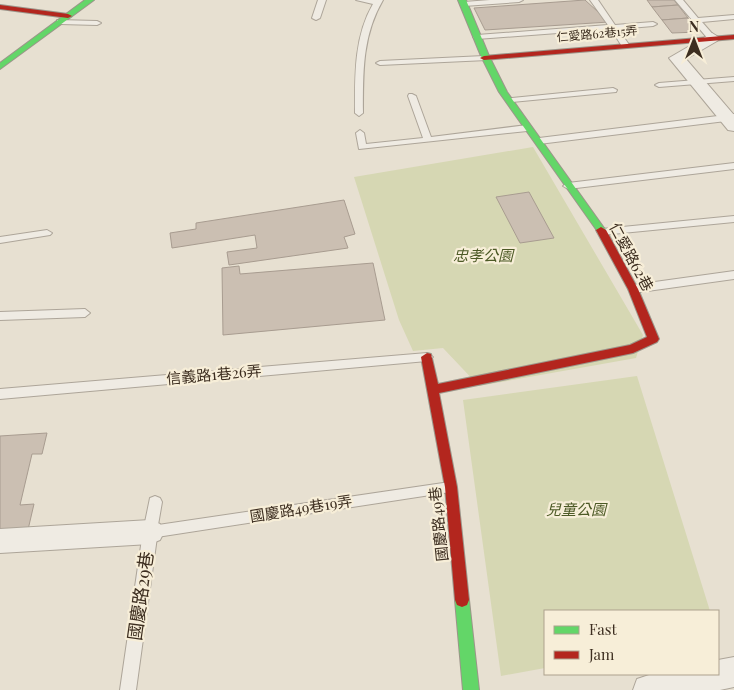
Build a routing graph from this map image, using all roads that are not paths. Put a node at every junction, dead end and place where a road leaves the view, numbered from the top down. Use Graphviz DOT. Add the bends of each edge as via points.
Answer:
graph roads {
  1 [pos="90,0"];
  2 [pos="322,0"];
  3 [pos="360,0"];
  4 [pos="519,0"];
  5 [pos="594,0"];
  6 [pos="679,0"];
  7 [pos="379,1"];
  8 [pos="463,2"];
  9 [pos="0,7"];
  10 [pos="0,15"];
  11 [pos="734,17"];
  12 [pos="316,18"];
  13 [pos="64,19"];
  14 [pos="696,20"];
  15 [pos="653,24"];
  16 [pos="613,27"];
  17 [pos="734,37"];
  18 [pos="476,38"];
  19 [pos="712,38"];
  20 [pos="662,43"];
  21 [pos="626,46"];
  22 [pos="484,58"];
  23 [pos="677,58"];
  24 [pos="380,63"];
  25 [pos="0,67"];
  26 [pos="734,79"];
  27 [pos="696,82"];
  28 [pos="659,86"];
  29 [pos="613,90"];
  30 [pos="412,96"];
  31 [pos="512,100"];
  32 [pos="359,113"];
  33 [pos="732,120"];
  34 [pos="526,128"];
  35 [pos="360,133"];
  36 [pos="428,140"];
  37 [pos="538,141"];
  38 [pos="734,166"];
  39 [pos="568,186"];
  40 [pos="734,219"];
  41 [pos="602,232"];
  42 [pos="47,233"];
  43 [pos="2,240"];
  44 [pos="0,253"];
  45 [pos="734,275"];
  46 [pos="633,289"];
  47 [pos="85,313"];
  48 [pos="0,316"];
  49 [pos="427,357"];
  50 [pos="435,389"];
  51 [pos="0,394"];
  52 [pos="451,487"];
  53 [pos="155,502"];
  54 [pos="150,532"];
  55 [pos="0,541"];
  56 [pos="734,672"];
  57 [pos="128,690"];
  58 [pos="471,690"];
  59 [pos="648,690"];
  1 -- 13 [label="street"];
  2 -- 12 [label="lane"];
  3 -- 7 [label="lane"];
  4 -- 8 [label="lane"];
  5 -- 16 [label="lane"];
  6 -- 14 [label="lane"];
  7 -- 32 [label="lane" via="368,15 359,59"];
  8 -- 18 [label="street, 仁愛路62巷"];
  9 -- 13 [label="street"];
  10 -- 13 [label="street"];
  11 -- 14 [label="lane"];
  13 -- 25 [label="street"];
  14 -- 19 [label="lane"];
  15 -- 16 [label="lane"];
  16 -- 18 [label="lane"];
  16 -- 21 [label="lane"];
  17 -- 19 [label="street, 仁愛路62巷15弄"];
  18 -- 22 [label="street, 仁愛路62巷"];
  19 -- 20 [label="street, 仁愛路62巷15弄"];
  19 -- 23 [label="street"];
  20 -- 21 [label="street, 仁愛路62巷15弄"];
  20 -- 23 [label="street"];
  21 -- 22 [label="street, 仁愛路62巷15弄"];
  22 -- 24 [label="lane"];
  22 -- 31 [label="street, 仁愛路62巷"];
  23 -- 27 [label="street"];
  26 -- 27 [label="lane"];
  27 -- 28 [label="lane"];
  27 -- 33 [label="street"];
  29 -- 31 [label="lane"];
  30 -- 36 [label="lane"];
  31 -- 34 [label="street, 仁愛路62巷"];
  33 -- 37 [label="lane"];
  34 -- 36 [label="lane"];
  34 -- 37 [label="street, 仁愛路62巷"];
  35 -- 36 [label="lane" via="362,147"];
  37 -- 39 [label="street, 仁愛路62巷"];
  38 -- 39 [label="lane"];
  39 -- 41 [label="street, 仁愛路62巷"];
  40 -- 41 [label="lane"];
  41 -- 46 [label="street, 仁愛路62巷"];
  42 -- 43 [label="lane"];
  43 -- 44 [label="lane"];
  45 -- 46 [label="lane"];
  46 -- 50 [label="street, 仁愛路62巷" via="653,339 634,349"];
  47 -- 48 [label="lane"];
  49 -- 50 [label="street, 國慶路49巷"];
  49 -- 51 [label="lane, 信義路1巷26弄"];
  50 -- 52 [label="street, 國慶路49巷"];
  52 -- 54 [label="lane, 國慶路49巷19弄"];
  52 -- 58 [label="street, 國慶路49巷"];
  53 -- 54 [label="lane, 國慶路29巷"];
  54 -- 55 [label="street"];
  54 -- 57 [label="lane, 國慶路29巷"];
  56 -- 59 [label="street"];
}
